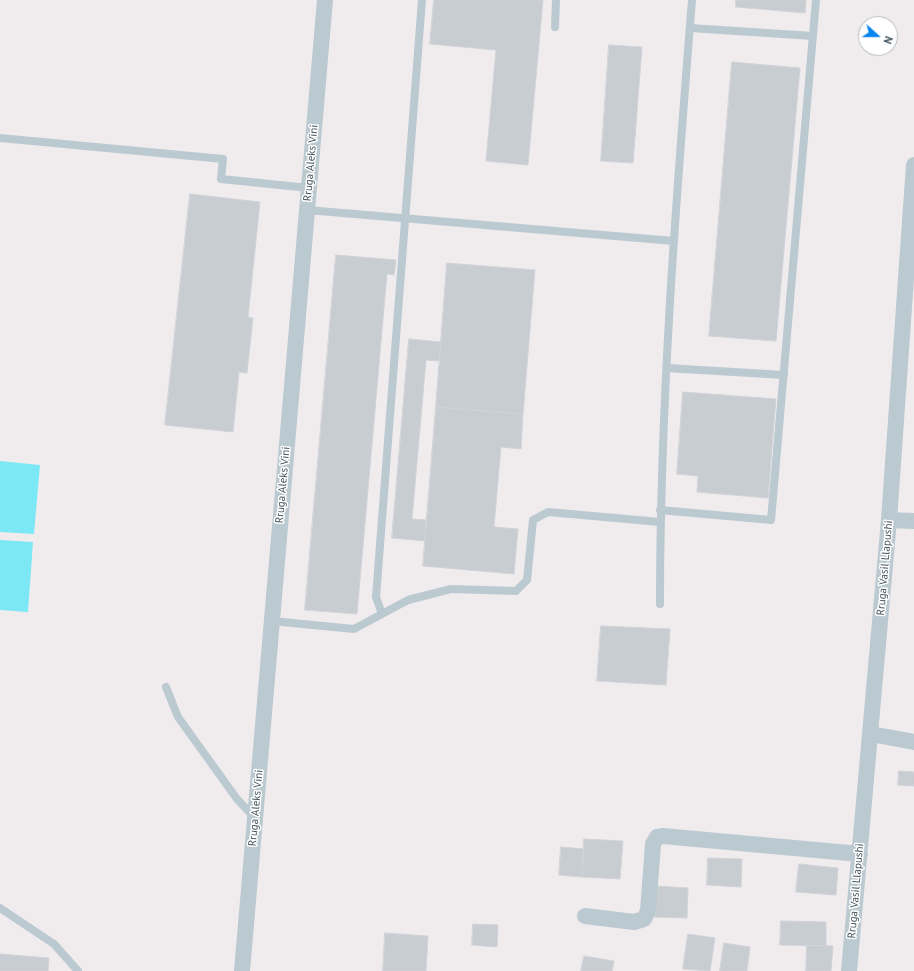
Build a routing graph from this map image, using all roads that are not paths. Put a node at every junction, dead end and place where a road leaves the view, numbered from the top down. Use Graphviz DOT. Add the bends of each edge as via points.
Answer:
graph roads {
  1 [pos="326,0"];
  2 [pos="422,0"];
  3 [pos="556,0"];
  4 [pos="692,0"];
  5 [pos="816,0"];
  6 [pos="555,27"];
  7 [pos="690,28"];
  8 [pos="813,36"];
  9 [pos="0,138"];
  10 [pos="914,165"];
  11 [pos="309,188"];
  12 [pos="307,210"];
  13 [pos="405,218"];
  14 [pos="674,241"];
  15 [pos="667,368"];
  16 [pos="784,375"];
  17 [pos="660,510"];
  18 [pos="889,520"];
  19 [pos="914,521"];
  20 [pos="660,522"];
  21 [pos="660,604"];
  22 [pos="382,614"];
  23 [pos="272,620"];
  24 [pos="166,687"];
  25 [pos="871,734"];
  26 [pos="914,742"];
  27 [pos="255,818"];
  28 [pos="860,854"];
  29 [pos="0,908"];
  30 [pos="585,916"];
  31 [pos="78,971"];
  32 [pos="242,971"];
  33 [pos="849,971"];
  1 -- 11 [label="street, Rruga Aleks Vini"];
  2 -- 13 [label="lane"];
  3 -- 6 [label="lane"];
  4 -- 7 [label="lane"];
  5 -- 8 [label="lane"];
  7 -- 8 [label="lane"];
  7 -- 14 [label="lane"];
  8 -- 16 [label="lane"];
  9 -- 11 [label="lane" via="223,159 221,179"];
  10 -- 18 [label="street, Rruga Vasil Llapushi"];
  11 -- 12 [label="street, Rruga Aleks Vini"];
  12 -- 13 [label="lane"];
  12 -- 23 [label="street, Rruga Aleks Vini"];
  13 -- 14 [label="lane"];
  13 -- 22 [label="lane" via="376,598"];
  14 -- 15 [label="lane"];
  15 -- 16 [label="lane"];
  15 -- 17 [label="lane"];
  16 -- 17 [label="lane" via="771,520"];
  17 -- 20 [label="lane"];
  18 -- 19 [label="street"];
  18 -- 25 [label="street, Rruga Vasil Llapushi"];
  20 -- 21 [label="lane"];
  20 -- 22 [label="lane" via="548,512 533,520 527,580 516,591 451,589 408,600"];
  22 -- 23 [label="lane" via="354,629"];
  23 -- 27 [label="street, Rruga Aleks Vini"];
  24 -- 27 [label="lane" via="178,717 237,799"];
  25 -- 26 [label="street"];
  25 -- 28 [label="street, Rruga Vasil Llapushi"];
  27 -- 32 [label="street, Rruga Aleks Vini"];
  28 -- 30 [label="street" via="657,837 653,844 648,911 644,920 634,922"];
  28 -- 33 [label="street, Rruga Vasil Llapushi"];
  29 -- 31 [label="lane" via="54,944"];
}
